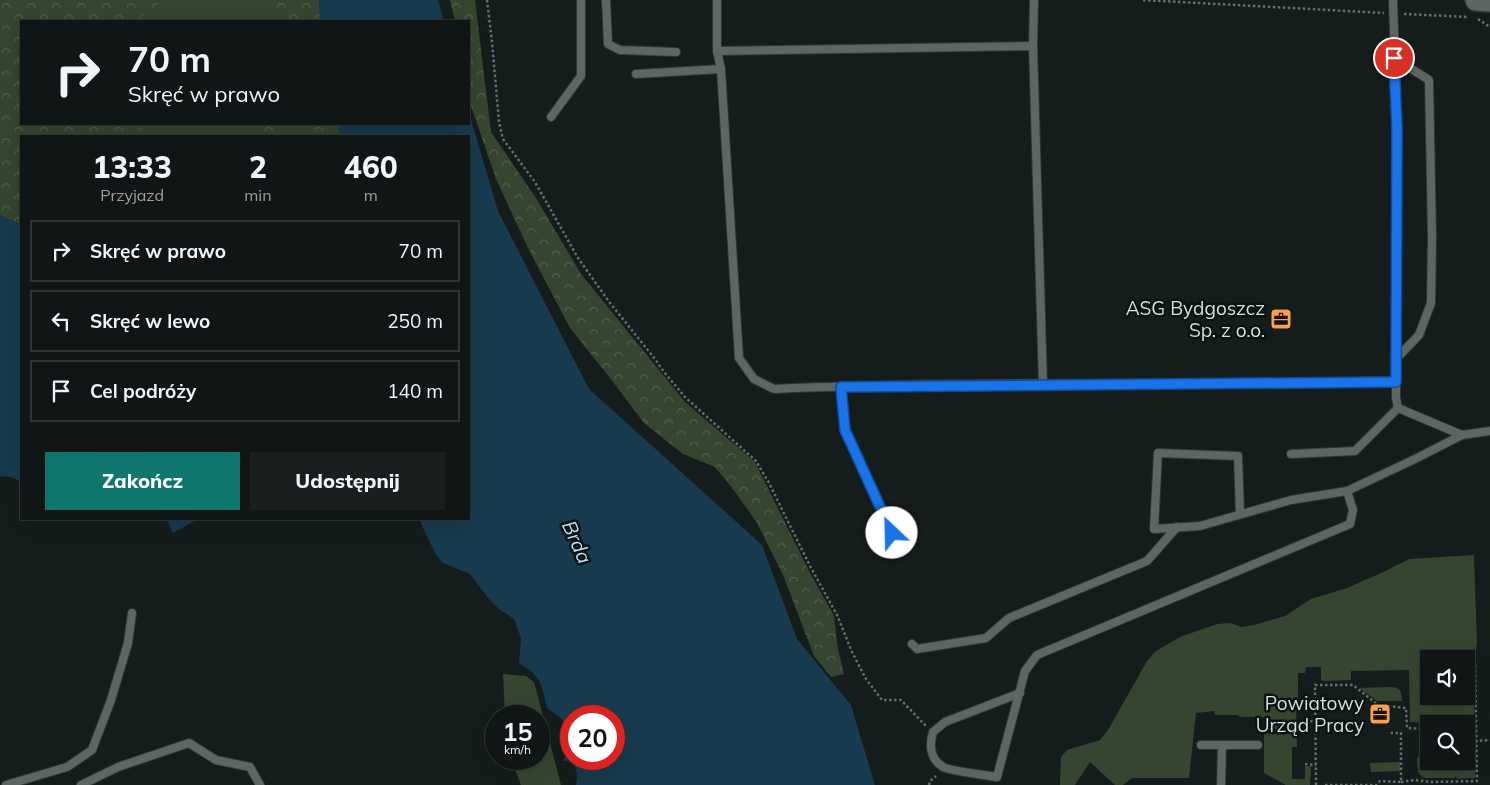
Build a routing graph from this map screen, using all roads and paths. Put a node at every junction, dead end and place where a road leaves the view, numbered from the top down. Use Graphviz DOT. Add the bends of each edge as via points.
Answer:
graph roads {
  1 [pos="487,0"];
  2 [pos="581,0"];
  3 [pos="606,0"];
  4 [pos="717,0"];
  5 [pos="1034,0"];
  6 [pos="1143,0"];
  7 [pos="1393,0"];
  8 [pos="1490,1"];
  9 [pos="1477,10"];
  10 [pos="1393,14"];
  11 [pos="1033,46"];
  12 [pos="717,51"];
  13 [pos="676,52"];
  14 [pos="1394,58"];
  15 [pos="721,69"];
  16 [pos="636,74"];
  17 [pos="551,117"];
  18 [pos="1396,359"];
  19 [pos="1396,382"];
  20 [pos="1043,384"];
  21 [pos="841,387"];
  22 [pos="1398,408"];
  23 [pos="1490,431"];
  24 [pos="1462,435"];
  25 [pos="1291,454"];
  26 [pos="1346,491"];
  27 [pos="1240,514"];
  28 [pos="1177,527"];
  29 [pos="892,533"];
  30 [pos="132,614"];
  31 [pos="912,644"];
  32 [pos="1475,661"];
  33 [pos="1020,693"];
  34 [pos="1310,721"];
  35 [pos="1316,722"];
  36 [pos="1407,728"];
  37 [pos="1420,729"];
  38 [pos="933,732"];
  39 [pos="1390,733"];
  40 [pos="1401,733"];
  41 [pos="1490,740"];
  42 [pos="1476,741"];
  43 [pos="1201,745"];
  44 [pos="1222,745"];
  45 [pos="1258,745"];
  46 [pos="1305,764"];
  47 [pos="1316,765"];
  48 [pos="1401,782"];
  49 [pos="6,785"];
  50 [pos="81,785"];
  51 [pos="260,785"];
  52 [pos="1222,785"];
  53 [pos="1316,785"];
  54 [pos="1325,785"];
  1 -- 38 [label="path" via="503,139 535,182 578,258 618,315 685,397 756,461 837,615 866,679 882,700 901,700"];
  2 -- 17 [label="lane" via="581,76"];
  3 -- 13 [label="lane" via="608,44 620,50"];
  4 -- 12 [label="lane"];
  5 -- 11 [label="lane"];
  6 -- 10 [label="path"];
  7 -- 10 [label="lane"];
  8 -- 9 [label="street"];
  9 -- 10 [label="path" via="1471,17"];
  10 -- 14 [label="lane"];
  11 -- 12 [label="lane"];
  11 -- 20 [label="lane"];
  12 -- 15 [label="lane"];
  14 -- 18 [label="lane" via="1397,130"];
  14 -- 18 [label="lane" via="1429,80 1432,236 1431,303 1419,335"];
  15 -- 16 [label="lane"];
  15 -- 21 [label="lane" via="739,358 754,379 774,389"];
  18 -- 19 [label="lane"];
  19 -- 20 [label="lane"];
  19 -- 22 [label="lane"];
  20 -- 21 [label="lane"];
  21 -- 29 [label="lane" via="845,430"];
  22 -- 24 [label="lane"];
  22 -- 25 [label="lane" via="1355,451"];
  23 -- 24 [label="lane"];
  24 -- 26 [label="lane"];
  26 -- 27 [label="lane" via="1291,500"];
  26 -- 33 [label="lane" via="1353,510 1350,524 1037,654 1025,671"];
  27 -- 28 [label="lane" via="1200,526"];
  27 -- 28 [label="lane" via="1238,456 1158,452 1154,529"];
  28 -- 31 [label="lane" via="1147,561 1008,618 986,638 917,649"];
  30 -- 49 [label="lane" via="128,643 92,750 67,767"];
  32 -- 42 [label="path"];
  33 -- 38 [label="lane" via="945,722"];
  33 -- 38 [label="lane" via="997,777 944,768 930,749"];
  34 -- 35 [label="path"];
  35 -- 36 [label="path" via="1315,685 1353,685 1378,705 1406,708"];
  35 -- 47 [label="path"];
  36 -- 37 [label="path"];
  36 -- 40 [label="path"];
  39 -- 40 [label="path"];
  40 -- 48 [label="path"];
  41 -- 42 [label="path"];
  42 -- 48 [label="path" via="1477,781"];
  43 -- 44 [label="lane"];
  44 -- 45 [label="lane"];
  44 -- 52 [label="lane"];
  46 -- 47 [label="path"];
  47 -- 53 [label="path"];
  48 -- 54 [label="path"];
  50 -- 51 [label="lane" via="118,767 189,743 216,760 250,767"];
}
